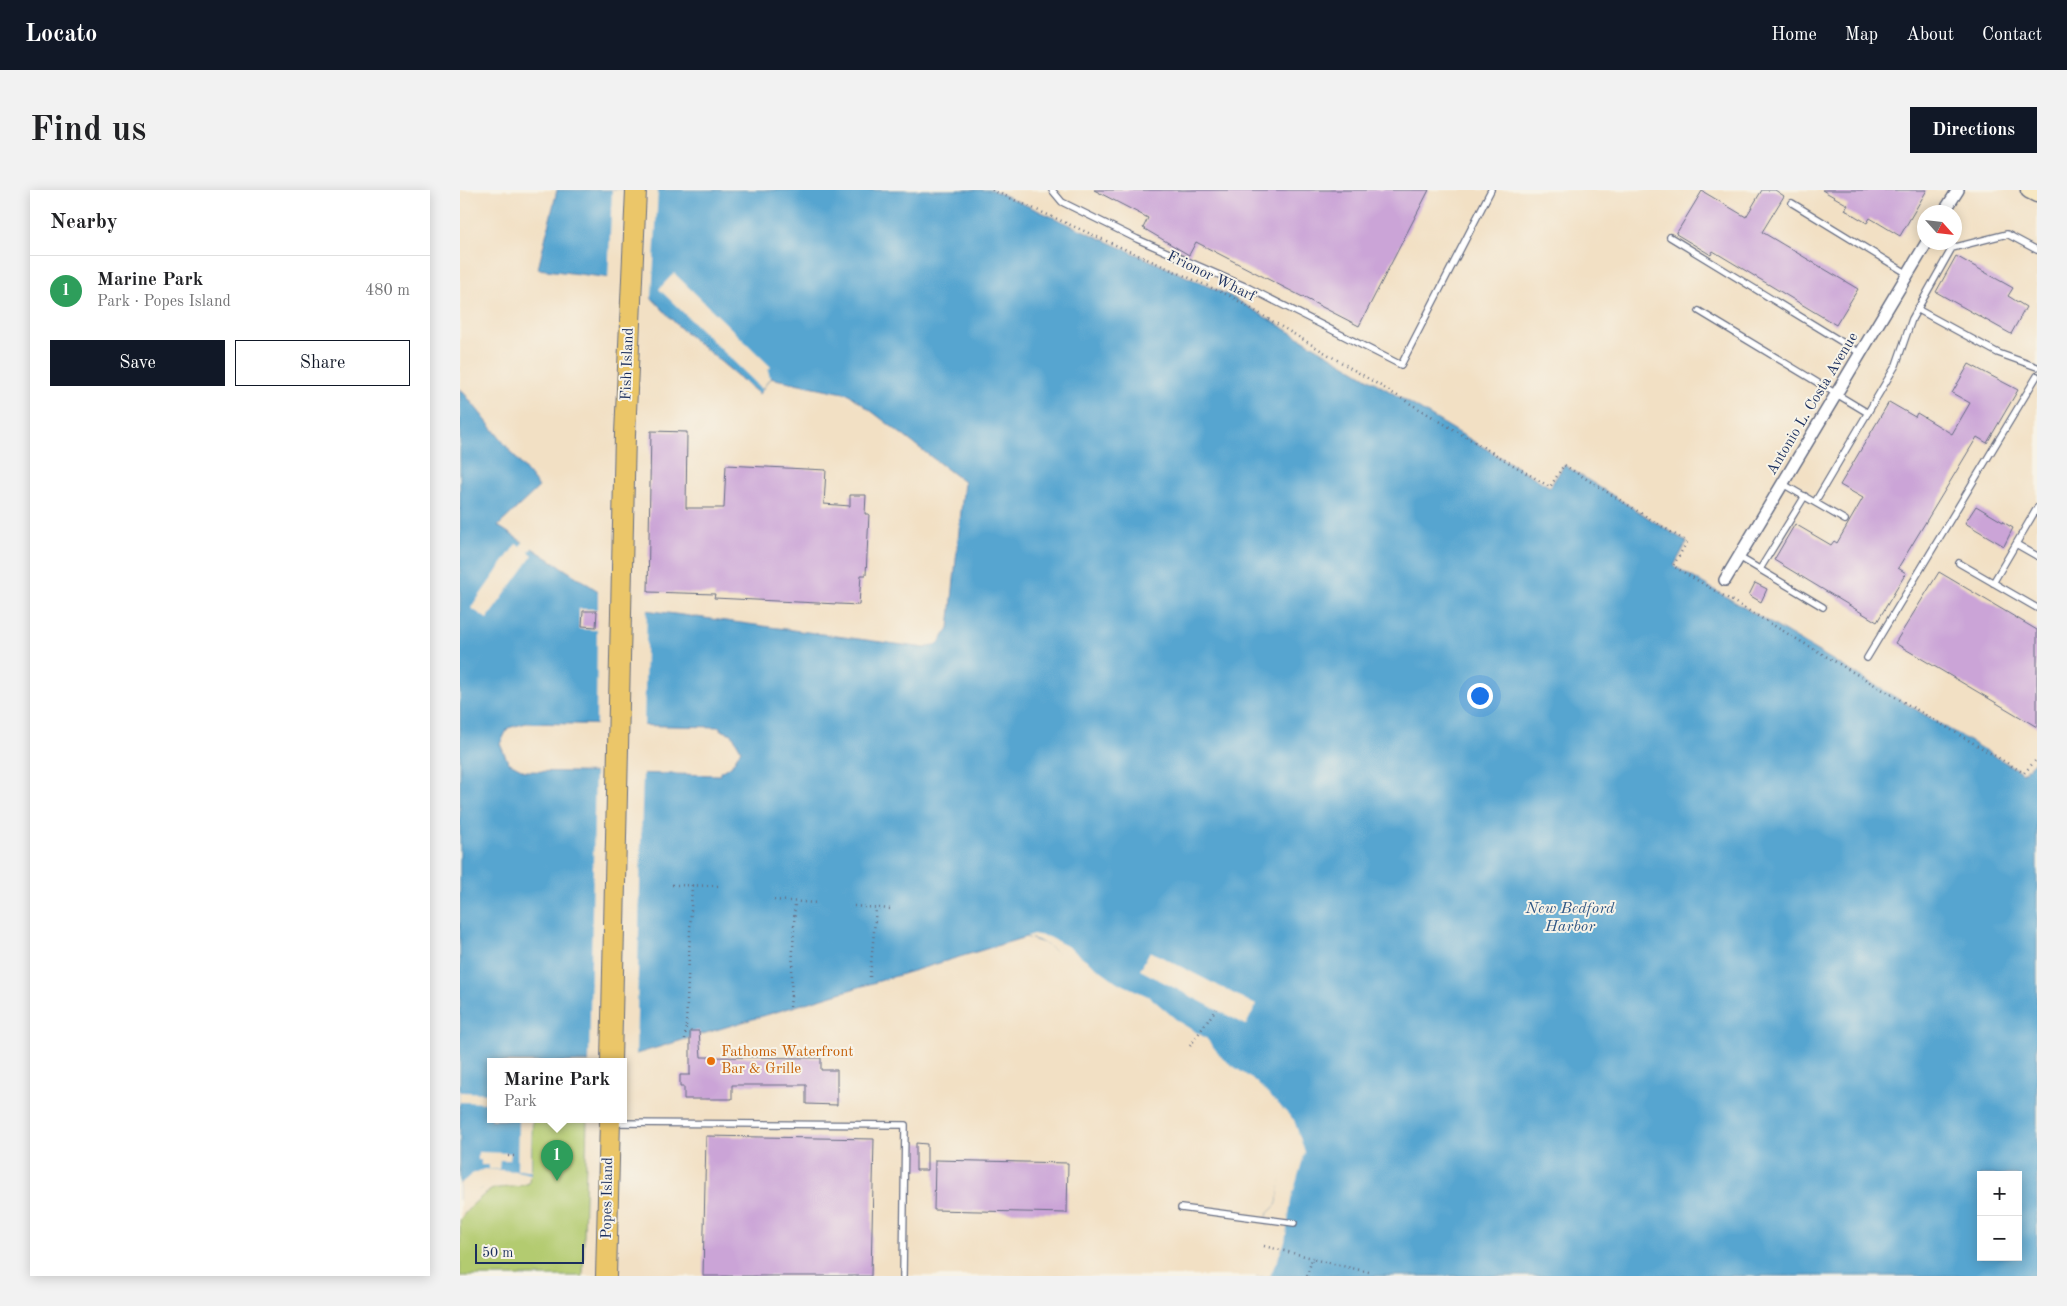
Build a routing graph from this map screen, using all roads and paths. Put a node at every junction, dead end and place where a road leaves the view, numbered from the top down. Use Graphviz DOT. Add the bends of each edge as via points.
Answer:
graph roads {
  1 [pos="636,190"];
  2 [pos="992,190"];
  3 [pos="1052,190"];
  4 [pos="1491,190"];
  5 [pos="1958,190"];
  6 [pos="2029,190"];
  7 [pos="2037,194"];
  8 [pos="1792,203"];
  9 [pos="1948,205"];
  10 [pos="1670,237"];
  11 [pos="1922,250"];
  12 [pos="2037,250"];
  13 [pos="1908,274"];
  14 [pos="1917,309"];
  15 [pos="1700,311"];
  16 [pos="1860,353"];
  17 [pos="2037,367"];
  18 [pos="2037,376"];
  19 [pos="1837,394"];
  20 [pos="1411,402"];
  21 [pos="1868,413"];
  22 [pos="1783,484"];
  23 [pos="1805,496"];
  24 [pos="1814,502"];
  25 [pos="2037,508"];
  26 [pos="1845,520"];
  27 [pos="2016,544"];
  28 [pos="2037,556"];
  29 [pos="1739,557"];
  30 [pos="1959,563"];
  31 [pos="1760,569"];
  32 [pos="1725,580"];
  33 [pos="1993,583"];
  34 [pos="1823,608"];
  35 [pos="2037,608"];
  36 [pos="1867,658"];
  37 [pos="672,885"];
  38 [pos="692,885"];
  39 [pos="721,886"];
  40 [pos="774,900"];
  41 [pos="795,902"];
  42 [pos="817,903"];
  43 [pos="854,906"];
  44 [pos="876,908"];
  45 [pos="891,909"];
  46 [pos="871,964"];
  47 [pos="870,978"];
  48 [pos="872,983"];
  49 [pos="791,991"];
  50 [pos="790,996"];
  51 [pos="790,1007"];
  52 [pos="1216,1009"];
  53 [pos="686,1022"];
  54 [pos="686,1026"];
  55 [pos="685,1039"];
  56 [pos="1190,1046"];
  57 [pos="611,1058"];
  58 [pos="627,1122"];
  59 [pos="610,1123"];
  60 [pos="508,1156"];
  61 [pos="517,1156"];
  62 [pos="1181,1208"];
  63 [pos="1294,1223"];
  64 [pos="1264,1246"];
  65 [pos="1320,1260"];
  66 [pos="1369,1272"];
  67 [pos="606,1276"];
  68 [pos="903,1276"];
  69 [pos="1307,1276"];
  1 -- 57 [label="highway, Fish Island" via="626,434"];
  2 -- 20 [label="path, Frionor Wharf" via="1230,296"];
  3 -- 4 [label="lane" via="1057,198 1079,210 1249,288 1401,365"];
  5 -- 9 [label="street"];
  6 -- 7 [label="street"];
  8 -- 13 [label="lane"];
  10 -- 16 [label="lane"];
  11 -- 13 [label="street, Antonio L. Costa Avenue"];
  12 -- 14 [label="lane" via="2007,234 1956,245 1949,251"];
  13 -- 16 [label="street, Antonio L. Costa Avenue"];
  14 -- 17 [label="lane" via="1998,353"];
  14 -- 21 [label="lane" via="1896,365"];
  15 -- 19 [label="lane"];
  16 -- 19 [label="street, Antonio L. Costa Avenue"];
  18 -- 36 [label="lane"];
  19 -- 21 [label="lane"];
  19 -- 22 [label="street, Antonio L. Costa Avenue"];
  21 -- 24 [label="lane"];
  22 -- 23 [label="lane"];
  22 -- 29 [label="street, Antonio L. Costa Avenue"];
  23 -- 24 [label="lane"];
  23 -- 31 [label="lane"];
  24 -- 26 [label="lane"];
  25 -- 27 [label="lane"];
  27 -- 28 [label="lane"];
  27 -- 33 [label="lane"];
  29 -- 31 [label="lane"];
  29 -- 32 [label="street, Antonio L. Costa Avenue"];
  30 -- 33 [label="lane"];
  31 -- 34 [label="lane"];
  33 -- 35 [label="lane"];
  37 -- 38 [label="path"];
  38 -- 39 [label="path"];
  38 -- 53 [label="path"];
  40 -- 41 [label="path"];
  41 -- 42 [label="path"];
  41 -- 49 [label="path"];
  43 -- 44 [label="path"];
  44 -- 45 [label="path"];
  44 -- 46 [label="path"];
  46 -- 47 [label="path"];
  46 -- 48 [label="path"];
  49 -- 50 [label="path"];
  49 -- 51 [label="path"];
  52 -- 56 [label="path"];
  53 -- 54 [label="path"];
  53 -- 55 [label="path"];
  58 -- 68 [label="lane" via="905,1125"];
  59 -- 67 [label="highway, Popes Island"];
  60 -- 61 [label="path"];
  62 -- 63 [label="lane"];
  64 -- 65 [label="path"];
  65 -- 66 [label="path"];
  65 -- 69 [label="path" via="1312,1259"];
}
